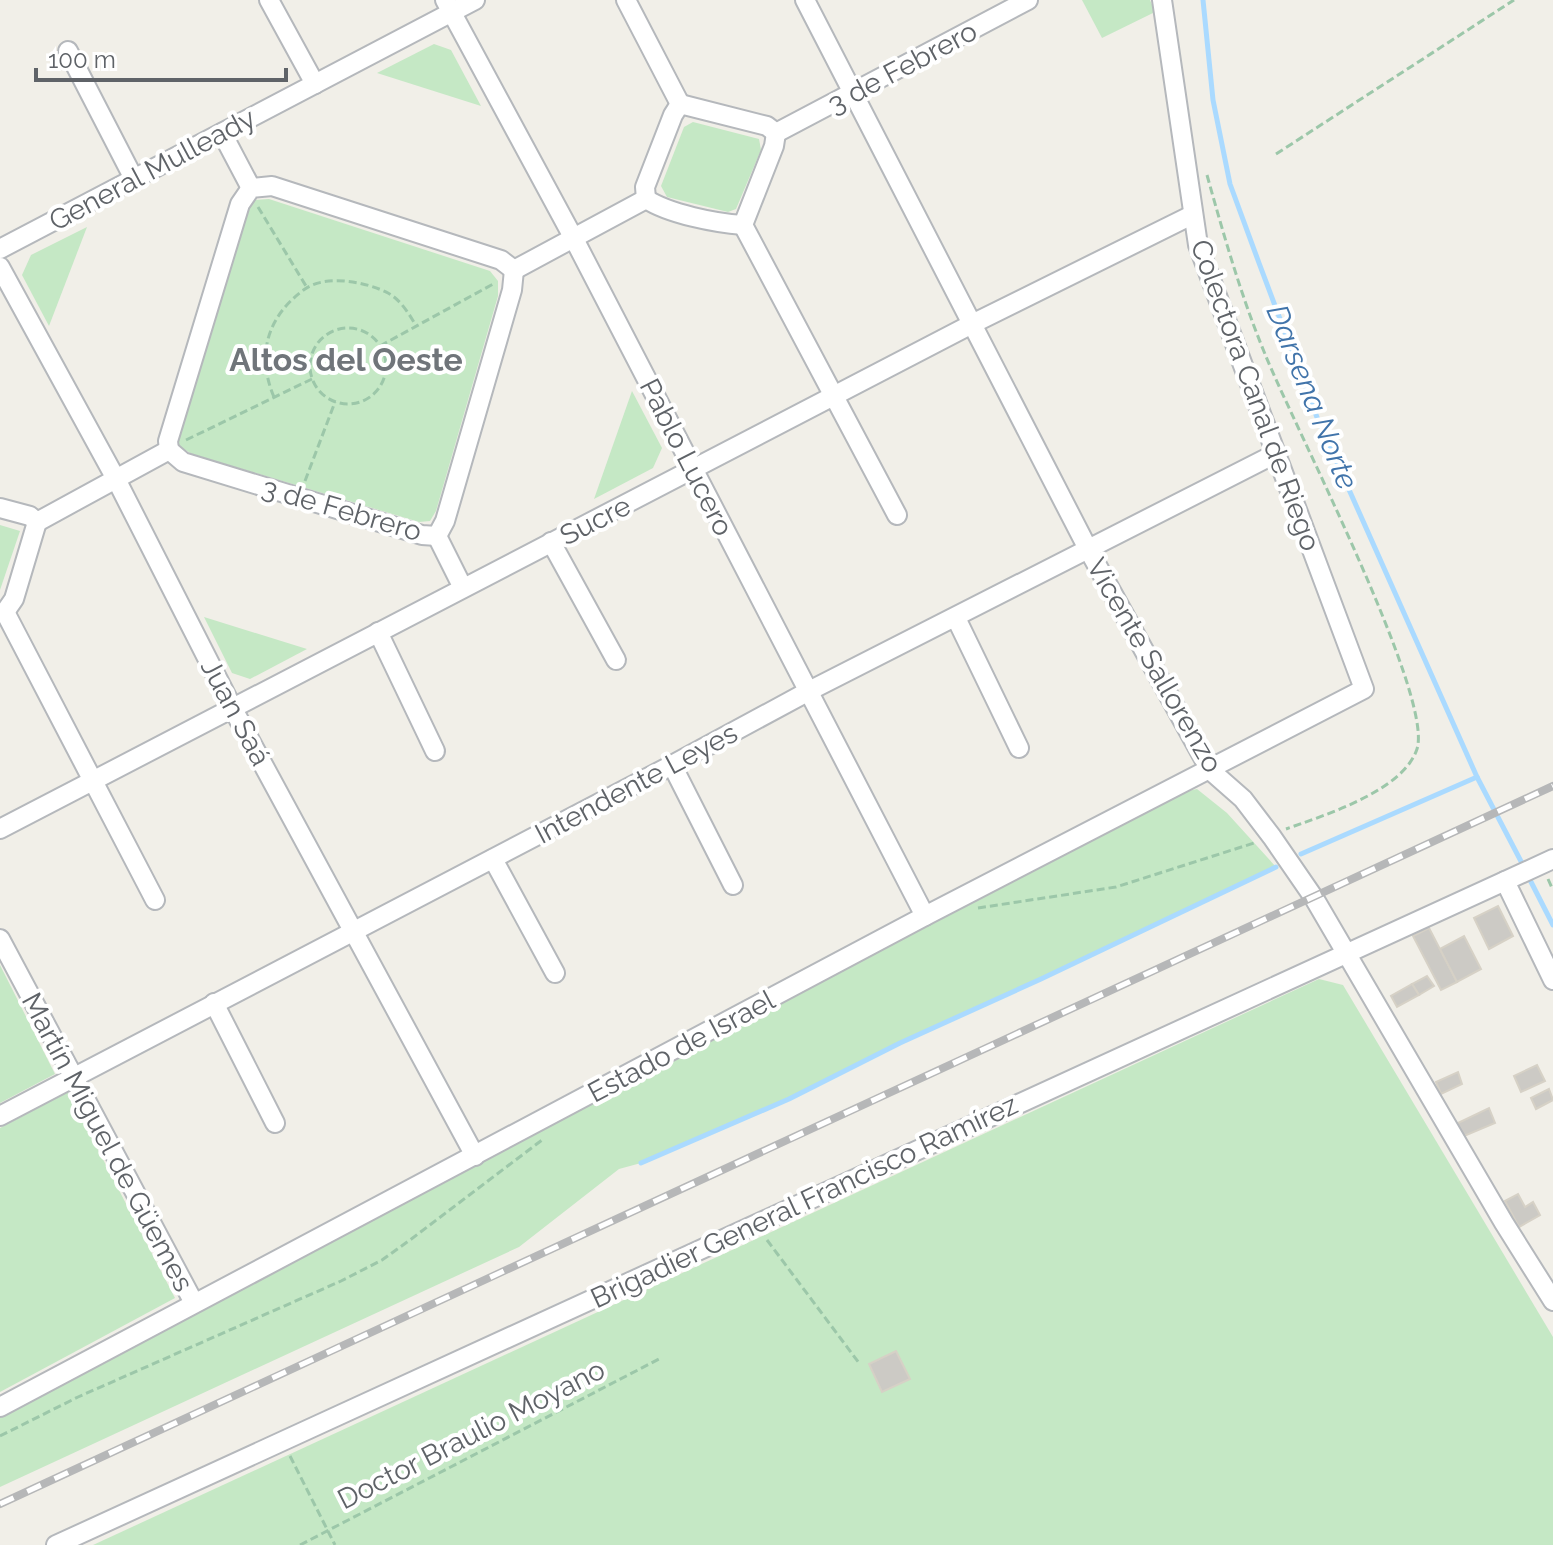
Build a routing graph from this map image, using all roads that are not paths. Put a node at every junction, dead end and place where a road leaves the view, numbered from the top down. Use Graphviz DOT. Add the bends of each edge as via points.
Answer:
graph roads {
  1 [pos="269,0"];
  2 [pos="475,0"];
  3 [pos="626,0"];
  4 [pos="805,0"];
  5 [pos="1028,0"];
  6 [pos="1162,0"];
  7 [pos="449,6"];
  8 [pos="68,51"];
  9 [pos="315,84"];
  10 [pos="852,94"];
  11 [pos="680,104"];
  12 [pos="222,133"];
  13 [pos="776,133"];
  14 [pos="134,179"];
  15 [pos="252,194"];
  16 [pos="646,199"];
  17 [pos="1192,215"];
  18 [pos="743,225"];
  19 [pos="573,237"];
  20 [pos="0,249"];
  21 [pos="0,267"];
  22 [pos="514,270"];
  23 [pos="972,324"];
  24 [pos="835,394"];
  25 [pos="173,447"];
  26 [pos="1275,454"];
  27 [pos="693,468"];
  28 [pos="116,479"];
  29 [pos="0,508"];
  30 [pos="897,515"];
  31 [pos="37,522"];
  32 [pos="437,536"];
  33 [pos="551,542"];
  34 [pos="1088,549"];
  35 [pos="463,588"];
  36 [pos="3,612"];
  37 [pos="956,618"];
  38 [pos="378,632"];
  39 [pos="616,660"];
  40 [pos="1364,689"];
  41 [pos="809,691"];
  42 [pos="233,709"];
  43 [pos="1019,748"];
  44 [pos="435,751"];
  45 [pos="672,765"];
  46 [pos="1210,770"];
  47 [pos="94,781"];
  48 [pos="0,829"];
  49 [pos="493,859"];
  50 [pos="1553,859"];
  51 [pos="1505,881"];
  52 [pos="733,885"];
  53 [pos="155,900"];
  54 [pos="925,916"];
  55 [pos="353,931"];
  56 [pos="0,939"];
  57 [pos="1344,953"];
  58 [pos="555,973"];
  59 [pos="1553,980"];
  60 [pos="214,1003"];
  61 [pos="73,1077"];
  62 [pos="0,1116"];
  63 [pos="275,1123"];
  64 [pos="475,1156"];
  65 [pos="1553,1301"];
  66 [pos="194,1303"];
  67 [pos="0,1407"];
  68 [pos="56,1545"];
  1 -- 9 [label="street"];
  2 -- 7 [label="street, General Mulleady"];
  3 -- 11 [label="street"];
  4 -- 10 [label="street, Vicente Sallorenzo"];
  5 -- 10 [label="street, 3 de Febrero"];
  6 -- 17 [label="street, Colectora Canal de Riego"];
  7 -- 9 [label="street, General Mulleady"];
  7 -- 19 [label="street, Pablo Lucero"];
  8 -- 14 [label="street"];
  9 -- 12 [label="street, General Mulleady"];
  10 -- 13 [label="street, 3 de Febrero"];
  10 -- 23 [label="street, Vicente Sallorenzo"];
  11 -- 13 [label="street" via="767,126"];
  11 -- 16 [label="street" via="645,187"];
  12 -- 14 [label="street, General Mulleady"];
  12 -- 15 [label="street"];
  13 -- 18 [label="street"];
  14 -- 20 [label="street, General Mulleady"];
  15 -- 22 [label="street" via="272,186 501,260"];
  15 -- 25 [label="street" via="240,204 168,441"];
  16 -- 18 [label="street" via="658,207"];
  16 -- 19 [label="street"];
  17 -- 23 [label="street, Sucre"];
  17 -- 26 [label="street, Colectora Canal de Riego" via="1198,245"];
  18 -- 24 [label="street"];
  19 -- 22 [label="street"];
  19 -- 27 [label="street, Pablo Lucero"];
  21 -- 28 [label="street, Juan Saá"];
  22 -- 32 [label="street, 3 de Febrero"];
  23 -- 24 [label="street, Sucre"];
  23 -- 34 [label="street, Vicente Sallorenzo"];
  24 -- 27 [label="street, Sucre"];
  24 -- 30 [label="street"];
  25 -- 28 [label="street"];
  25 -- 32 [label="street, 3 de Febrero" via="183,462"];
  26 -- 34 [label="street, Intendente Leyes"];
  26 -- 40 [label="street, Colectora Canal de Riego"];
  27 -- 33 [label="street, Sucre"];
  27 -- 41 [label="street, Pablo Lucero"];
  28 -- 31 [label="street"];
  28 -- 42 [label="street, Juan Saá"];
  29 -- 31 [label="street"];
  31 -- 36 [label="street" via="14,599"];
  32 -- 35 [label="street"];
  33 -- 35 [label="street, Sucre"];
  33 -- 39 [label="street"];
  34 -- 37 [label="street, Intendente Leyes"];
  34 -- 46 [label="street, Vicente Sallorenzo"];
  35 -- 38 [label="street, Sucre"];
  36 -- 47 [label="street"];
  37 -- 41 [label="street, Intendente Leyes"];
  37 -- 43 [label="street"];
  38 -- 42 [label="street, Sucre"];
  38 -- 44 [label="street"];
  40 -- 46 [label="street, Estado de Israel"];
  41 -- 45 [label="street, Intendente Leyes"];
  41 -- 54 [label="street, Pablo Lucero"];
  42 -- 47 [label="street, Sucre"];
  42 -- 55 [label="street, Juan Saá"];
  45 -- 49 [label="street, Intendente Leyes"];
  45 -- 52 [label="street"];
  46 -- 54 [label="street, Estado de Israel"];
  46 -- 57 [label="street, Vicente Sallorenzo" via="1243,799 1272,837"];
  47 -- 48 [label="street, Sucre"];
  47 -- 53 [label="street"];
  49 -- 55 [label="street, Intendente Leyes"];
  49 -- 58 [label="street"];
  50 -- 51 [label="street, Brigadier General Francisco Ramírez"];
  51 -- 57 [label="street, Brigadier General Francisco Ramírez"];
  51 -- 59 [label="street"];
  54 -- 64 [label="street, Estado de Israel"];
  55 -- 60 [label="street, Intendente Leyes"];
  55 -- 64 [label="street, Juan Saá"];
  56 -- 61 [label="street, Martín Miguel de Güemes"];
  57 -- 65 [label="street, Vicente Sallorenzo"];
  57 -- 68 [label="street, Brigadier General Francisco Ramírez"];
  60 -- 61 [label="street, Intendente Leyes"];
  60 -- 63 [label="street"];
  61 -- 62 [label="street, Intendente Leyes"];
  61 -- 66 [label="street, Martín Miguel de Güemes"];
  64 -- 66 [label="street, Estado de Israel"];
  66 -- 67 [label="street, Estado de Israel"];
}
